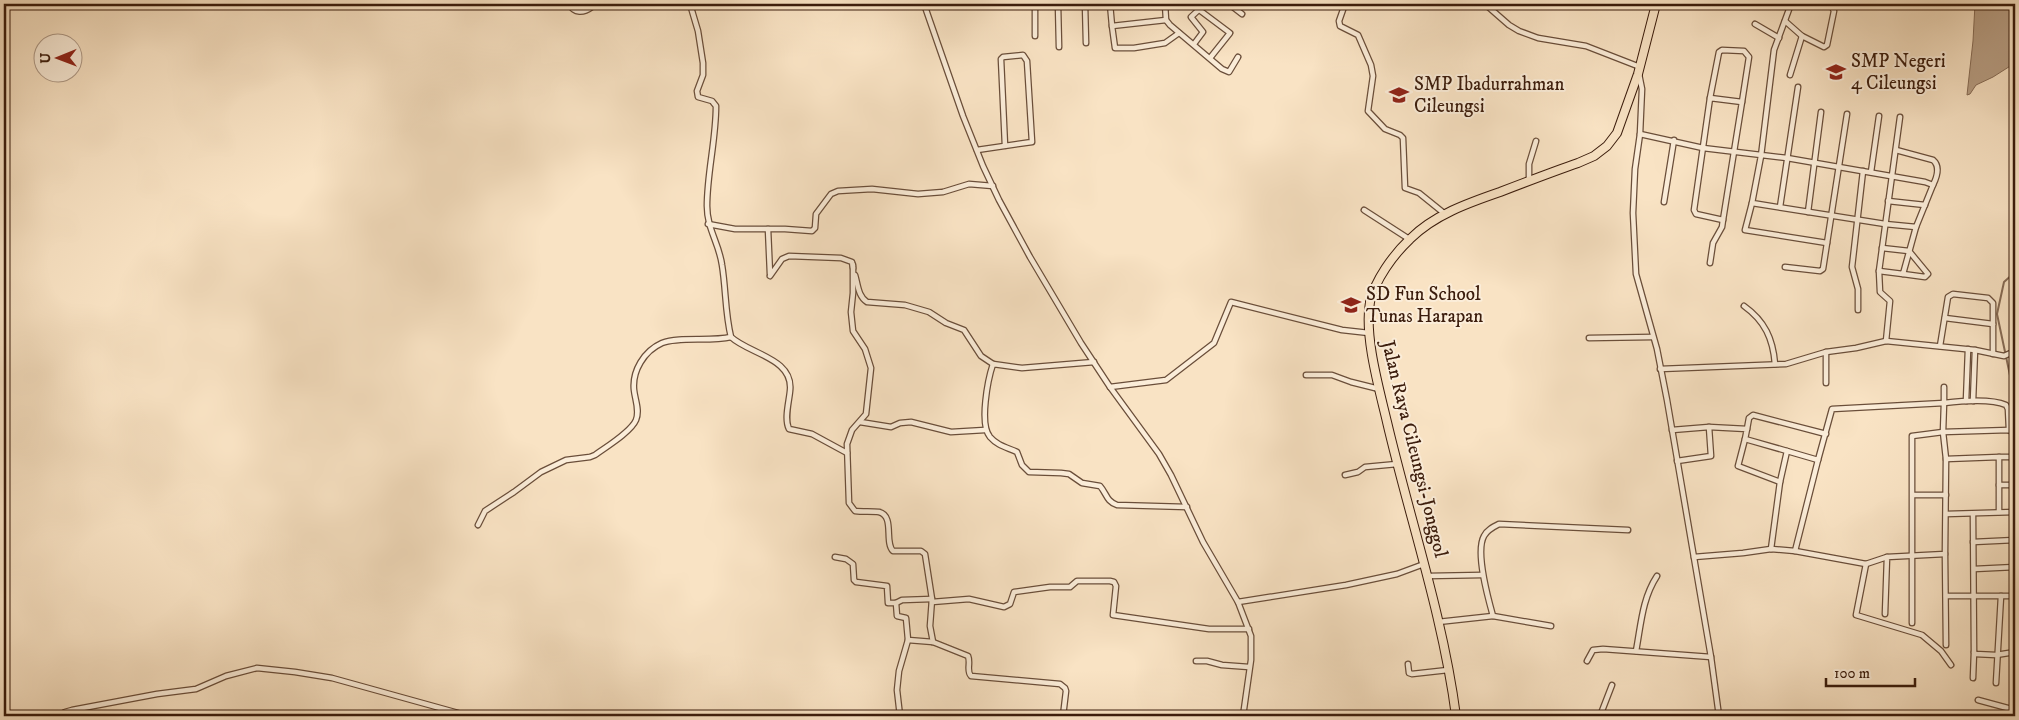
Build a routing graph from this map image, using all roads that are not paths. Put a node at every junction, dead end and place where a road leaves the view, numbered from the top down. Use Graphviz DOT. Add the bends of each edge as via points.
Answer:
graph roads {
  1 [pos="569,4"];
  2 [pos="592,4"];
  3 [pos="690,4"];
  4 [pos="924,4"];
  5 [pos="1035,4"];
  6 [pos="1058,4"];
  7 [pos="1085,4"];
  8 [pos="1110,4"];
  9 [pos="1165,4"];
  10 [pos="1205,4"];
  11 [pos="1230,4"];
  12 [pos="1345,4"];
  13 [pos="1486,4"];
  14 [pos="1656,4"];
  15 [pos="1791,4"];
  16 [pos="1826,4"];
  17 [pos="1198,9"];
  18 [pos="1242,14"];
  19 [pos="1166,20"];
  20 [pos="1784,21"];
  21 [pos="1755,24"];
  22 [pos="1112,26"];
  23 [pos="1179,33"];
  24 [pos="1035,36"];
  25 [pos="1802,36"];
  26 [pos="1779,38"];
  27 [pos="1086,43"];
  28 [pos="1194,44"];
  29 [pos="1059,47"];
  30 [pos="1238,57"];
  31 [pos="1210,58"];
  32 [pos="1639,70"];
  33 [pos="1790,75"];
  34 [pos="1798,87"];
  35 [pos="1710,98"];
  36 [pos="1742,102"];
  37 [pos="1821,112"];
  38 [pos="1847,114"];
  39 [pos="1879,116"];
  40 [pos="1900,118"];
  41 [pos="1640,134"];
  42 [pos="1674,140"];
  43 [pos="1536,141"];
  44 [pos="1005,146"];
  45 [pos="1703,148"];
  46 [pos="977,150"];
  47 [pos="1896,150"];
  48 [pos="1733,152"];
  49 [pos="1761,156"];
  50 [pos="1787,158"];
  51 [pos="1814,163"];
  52 [pos="1839,167"];
  53 [pos="1863,170"];
  54 [pos="1871,172"];
  55 [pos="1892,175"];
  56 [pos="1528,181"];
  57 [pos="1933,185"];
  58 [pos="993,186"];
  59 [pos="1888,201"];
  60 [pos="1664,202"];
  61 [pos="1752,203"];
  62 [pos="1925,206"];
  63 [pos="1780,207"];
  64 [pos="1364,210"];
  65 [pos="1808,212"];
  66 [pos="1446,214"];
  67 [pos="1831,215"];
  68 [pos="1722,220"];
  69 [pos="1858,220"];
  70 [pos="708,224"];
  71 [pos="1885,224"];
  72 [pos="1916,227"];
  73 [pos="768,229"];
  74 [pos="1409,240"];
  75 [pos="1827,243"];
  76 [pos="1882,248"];
  77 [pos="1909,251"];
  78 [pos="1710,263"];
  79 [pos="853,265"];
  80 [pos="1785,267"];
  81 [pos="1879,271"];
  82 [pos="1903,274"];
  83 [pos="1744,306"];
  84 [pos="1858,310"];
  85 [pos="1945,318"];
  86 [pos="1993,324"];
  87 [pos="1369,333"];
  88 [pos="731,337"];
  89 [pos="1653,337"];
  90 [pos="1589,338"];
  91 [pos="1886,341"];
  92 [pos="1940,346"];
  93 [pos="1968,349"];
  94 [pos="1975,350"];
  95 [pos="1826,352"];
  96 [pos="2013,352"];
  97 [pos="1993,354"];
  98 [pos="1094,362"];
  99 [pos="993,364"];
  100 [pos="1775,364"];
  101 [pos="1660,369"];
  102 [pos="1306,375"];
  103 [pos="1826,383"];
  104 [pos="1110,387"];
  105 [pos="1944,387"];
  106 [pos="1379,389"];
  107 [pos="1966,401"];
  108 [pos="1973,401"];
  109 [pos="1944,403"];
  110 [pos="860,422"];
  111 [pos="1709,427"];
  112 [pos="1746,428"];
  113 [pos="985,430"];
  114 [pos="1672,430"];
  115 [pos="2009,430"];
  116 [pos="1943,432"];
  117 [pos="1826,434"];
  118 [pos="2015,434"];
  119 [pos="1744,439"];
  120 [pos="1787,451"];
  121 [pos="847,453"];
  122 [pos="1999,457"];
  123 [pos="2015,457"];
  124 [pos="1946,459"];
  125 [pos="1818,460"];
  126 [pos="1677,461"];
  127 [pos="1397,464"];
  128 [pos="1345,475"];
  129 [pos="1780,482"];
  130 [pos="1999,485"];
  131 [pos="2015,485"];
  132 [pos="1913,494"];
  133 [pos="1946,495"];
  134 [pos="1187,507"];
  135 [pos="1999,512"];
  136 [pos="2015,512"];
  137 [pos="1946,514"];
  138 [pos="1973,514"];
  139 [pos="478,525"];
  140 [pos="1628,530"];
  141 [pos="2015,540"];
  142 [pos="1973,542"];
  143 [pos="1771,549"];
  144 [pos="1796,551"];
  145 [pos="1913,554"];
  146 [pos="1945,554"];
  147 [pos="835,557"];
  148 [pos="1694,557"];
  149 [pos="1887,557"];
  150 [pos="1425,564"];
  151 [pos="1866,564"];
  152 [pos="2015,567"];
  153 [pos="1974,569"];
  154 [pos="1482,575"];
  155 [pos="1428,576"];
  156 [pos="1657,576"];
  157 [pos="1946,596"];
  158 [pos="1974,596"];
  159 [pos="2000,596"];
  160 [pos="2015,596"];
  161 [pos="932,600"];
  162 [pos="1238,602"];
  163 [pos="896,603"];
  164 [pos="1885,614"];
  165 [pos="1493,616"];
  166 [pos="1438,622"];
  167 [pos="1912,623"];
  168 [pos="1551,626"];
  169 [pos="1249,629"];
  170 [pos="908,640"];
  171 [pos="933,642"];
  172 [pos="1946,645"];
  173 [pos="1636,651"];
  174 [pos="1974,652"];
  175 [pos="2015,652"];
  176 [pos="1996,655"];
  177 [pos="1711,657"];
  178 [pos="1196,661"];
  179 [pos="1587,661"];
  180 [pos="1408,664"];
  181 [pos="1951,665"];
  182 [pos="1249,667"];
  183 [pos="1449,670"];
  184 [pos="1973,678"];
  185 [pos="1996,683"];
  186 [pos="1612,685"];
  187 [pos="1978,700"];
  188 [pos="2015,710"];
  189 [pos="59,716"];
  190 [pos="469,716"];
  191 [pos="900,716"];
  192 [pos="1063,716"];
  193 [pos="1243,716"];
  194 [pos="1456,716"];
  195 [pos="1600,716"];
  196 [pos="1719,716"];
  1 -- 2 [label="street" via="578,12 587,10"];
  3 -- 70 [label="street" via="703,63 697,94 716,106"];
  4 -- 46 [label="street"];
  5 -- 24 [label="street"];
  6 -- 29 [label="street"];
  7 -- 27 [label="street"];
  8 -- 22 [label="street"];
  9 -- 19 [label="street"];
  10 -- 17 [label="street"];
  11 -- 18 [label="street"];
  12 -- 66 [label="street" via="1340,26 1358,35 1372,70 1368,111 1385,129 1403,138 1405,188 1419,193"];
  13 -- 32 [label="street" via="1520,31 1538,38 1586,46"];
  14 -- 32 [label="main road, Jalan Raya Cileungsi-Jonggol"];
  15 -- 20 [label="street"];
  16 -- 25 [label="street" via="1832,7 1834,16 1827,45 1824,47"];
  17 -- 28 [label="street" via="1191,18 1203,32"];
  17 -- 31 [label="street" via="1230,33"];
  19 -- 22 [label="street"];
  19 -- 23 [label="street"];
  20 -- 25 [label="street"];
  20 -- 26 [label="street"];
  21 -- 26 [label="street"];
  22 -- 23 [label="street" via="1117,49 1165,43"];
  23 -- 28 [label="street"];
  25 -- 33 [label="street"];
  26 -- 49 [label="street" via="1774,50"];
  28 -- 31 [label="street"];
  30 -- 31 [label="street" via="1228,72"];
  32 -- 41 [label="street" via="1642,89"];
  32 -- 56 [label="main road, Jalan Raya Cileungsi-Jonggol" via="1616,134 1607,146 1578,164"];
  34 -- 50 [label="street"];
  35 -- 36 [label="street"];
  35 -- 36 [label="street" via="1719,52 1744,51 1749,57"];
  35 -- 45 [label="street"];
  36 -- 48 [label="street"];
  37 -- 51 [label="street"];
  38 -- 52 [label="street"];
  39 -- 54 [label="street"];
  40 -- 47 [label="street"];
  41 -- 42 [label="street"];
  41 -- 89 [label="street" via="1635,169 1634,250 1640,290"];
  42 -- 45 [label="street"];
  42 -- 60 [label="street"];
  43 -- 56 [label="street"];
  44 -- 44 [label="street" via="1032,142 1027,60 1023,56 1001,59"];
  44 -- 46 [label="street"];
  45 -- 48 [label="street"];
  45 -- 68 [label="street" via="1694,210 1696,214"];
  46 -- 58 [label="street"];
  47 -- 55 [label="street"];
  47 -- 57 [label="street" via="1936,162"];
  48 -- 49 [label="street"];
  48 -- 68 [label="street"];
  49 -- 50 [label="street"];
  49 -- 61 [label="street"];
  50 -- 51 [label="street"];
  50 -- 63 [label="street"];
  51 -- 52 [label="street"];
  51 -- 65 [label="street"];
  52 -- 53 [label="street"];
  52 -- 67 [label="street"];
  53 -- 54 [label="street"];
  53 -- 69 [label="street"];
  54 -- 55 [label="street"];
  55 -- 57 [label="street"];
  55 -- 59 [label="street"];
  56 -- 66 [label="main road, Jalan Raya Cileungsi-Jonggol"];
  57 -- 62 [label="street"];
  58 -- 73 [label="street" via="969,184 943,192 918,194 872,189 844,190 831,194 816,214 812,231"];
  58 -- 98 [label="street" via="1034,264"];
  59 -- 62 [label="street"];
  59 -- 71 [label="street"];
  61 -- 63 [label="street"];
  61 -- 75 [label="street" via="1747,231"];
  62 -- 72 [label="street"];
  63 -- 65 [label="street"];
  64 -- 74 [label="street"];
  65 -- 67 [label="street"];
  66 -- 74 [label="main road, Jalan Raya Cileungsi-Jonggol"];
  67 -- 69 [label="street"];
  67 -- 75 [label="street"];
  68 -- 78 [label="street"];
  69 -- 71 [label="street"];
  69 -- 84 [label="street" via="1852,267 1858,289"];
  70 -- 73 [label="street" via="734,229"];
  70 -- 88 [label="street" via="721,257"];
  71 -- 72 [label="street"];
  71 -- 76 [label="street"];
  72 -- 77 [label="street"];
  73 -- 79 [label="street" via="770,276 782,259 789,256 841,258"];
  74 -- 87 [label="main road, Jalan Raya Cileungsi-Jonggol" via="1382,275 1372,296"];
  75 -- 80 [label="street" via="1820,271"];
  76 -- 77 [label="street"];
  76 -- 81 [label="street"];
  77 -- 82 [label="street"];
  77 -- 82 [label="street" via="1928,276"];
  79 -- 99 [label="street" via="863,299 929,312 964,330 982,356"];
  79 -- 110 [label="street" via="853,331 865,349 871,368 867,410"];
  81 -- 82 [label="street"];
  81 -- 91 [label="street" via="1880,292 1890,301"];
  83 -- 100 [label="street" via="1768,330"];
  85 -- 86 [label="street"];
  85 -- 86 [label="street" via="1948,297 1962,295 1991,300"];
  85 -- 92 [label="street"];
  86 -- 97 [label="street"];
  87 -- 104 [label="street" via="1333,328 1231,302 1214,343 1166,380"];
  87 -- 106 [label="main road, Jalan Raya Cileungsi-Jonggol"];
  88 -- 121 [label="street" via="766,356 787,373 790,382 789,429 812,434"];
  88 -- 139 [label="street" via="669,341 656,347 644,357 635,376 637,414 634,424 595,455 566,460 540,472 485,511"];
  89 -- 90 [label="street"];
  89 -- 101 [label="street"];
  91 -- 92 [label="street"];
  91 -- 95 [label="street"];
  92 -- 93 [label="street"];
  93 -- 94 [label="street"];
  93 -- 107 [label="street"];
  94 -- 97 [label="street"];
  94 -- 108 [label="street"];
  95 -- 100 [label="street" via="1786,364"];
  95 -- 103 [label="street"];
  96 -- 97 [label="street" via="2004,356"];
  98 -- 99 [label="street" via="1022,368"];
  98 -- 104 [label="street"];
  99 -- 113 [label="street"];
  100 -- 101 [label="street"];
  101 -- 114 [label="street"];
  102 -- 106 [label="street" via="1332,375"];
  104 -- 134 [label="street" via="1159,454"];
  105 -- 109 [label="street"];
  106 -- 127 [label="main road, Jalan Raya Cileungsi-Jonggol"];
  107 -- 108 [label="street"];
  107 -- 109 [label="street"];
  108 -- 115 [label="street" via="2006,405"];
  109 -- 116 [label="street"];
  109 -- 117 [label="street" via="1832,409"];
  110 -- 113 [label="street" via="891,427 911,422 951,432"];
  110 -- 121 [label="street" via="852,430"];
  111 -- 112 [label="street"];
  111 -- 114 [label="street"];
  111 -- 126 [label="street" via="1711,456"];
  112 -- 117 [label="street" via="1753,415"];
  112 -- 119 [label="street"];
  113 -- 134 [label="street" via="998,445 1017,452 1028,472 1069,474 1082,483 1100,486 1108,500 1117,505"];
  114 -- 126 [label="street"];
  115 -- 116 [label="street"];
  115 -- 118 [label="street"];
  116 -- 124 [label="street"];
  116 -- 132 [label="street" via="1912,436"];
  117 -- 125 [label="street"];
  119 -- 120 [label="street"];
  119 -- 129 [label="street" via="1738,466"];
  120 -- 125 [label="street"];
  120 -- 129 [label="street"];
  121 -- 161 [label="street" via="851,507 855,511 884,515 888,524 889,546 893,551 921,551 925,554"];
  122 -- 123 [label="street"];
  122 -- 124 [label="street"];
  122 -- 130 [label="street"];
  124 -- 133 [label="street"];
  125 -- 144 [label="street"];
  126 -- 148 [label="street"];
  127 -- 128 [label="street" via="1365,467"];
  127 -- 150 [label="main road, Jalan Raya Cileungsi-Jonggol"];
  129 -- 143 [label="street"];
  130 -- 131 [label="street"];
  130 -- 135 [label="street"];
  132 -- 133 [label="street"];
  132 -- 145 [label="street"];
  133 -- 137 [label="street"];
  134 -- 162 [label="street"];
  135 -- 136 [label="street"];
  135 -- 138 [label="street"];
  137 -- 138 [label="street"];
  137 -- 146 [label="street"];
  138 -- 142 [label="street"];
  140 -- 154 [label="street" via="1499,524 1482,538"];
  141 -- 142 [label="street"];
  142 -- 153 [label="street"];
  143 -- 144 [label="street"];
  143 -- 148 [label="street"];
  144 -- 151 [label="street"];
  145 -- 146 [label="street"];
  145 -- 149 [label="street"];
  145 -- 167 [label="street"];
  146 -- 157 [label="street"];
  147 -- 163 [label="street" via="852,564 856,582 886,585 888,602"];
  148 -- 177 [label="street"];
  149 -- 151 [label="street"];
  149 -- 164 [label="street"];
  150 -- 155 [label="main road, Jalan Raya Cileungsi-Jonggol"];
  150 -- 162 [label="street" via="1361,582"];
  151 -- 181 [label="street" via="1856,615 1922,635 1941,651"];
  152 -- 153 [label="street"];
  153 -- 158 [label="street"];
  154 -- 155 [label="street"];
  154 -- 165 [label="street"];
  155 -- 166 [label="main road, Jalan Raya Cileungsi-Jonggol"];
  156 -- 173 [label="street" via="1645,599"];
  157 -- 158 [label="street"];
  157 -- 172 [label="street"];
  158 -- 159 [label="street"];
  158 -- 174 [label="street"];
  159 -- 160 [label="street"];
  159 -- 176 [label="street"];
  161 -- 163 [label="street"];
  161 -- 169 [label="street" via="969,599 1004,607 1010,604 1014,592 1070,587 1077,581 1110,581 1116,586 1113,615 1209,629"];
  161 -- 171 [label="street" via="930,626"];
  162 -- 169 [label="street"];
  163 -- 170 [label="street" via="897,616 906,618"];
  165 -- 166 [label="street"];
  165 -- 168 [label="street"];
  166 -- 183 [label="main road, Jalan Raya Cileungsi-Jonggol"];
  169 -- 182 [label="street"];
  170 -- 171 [label="street"];
  170 -- 191 [label="street" via="898,671"];
  171 -- 192 [label="street" via="968,656 971,676 1063,686 1066,695"];
  173 -- 177 [label="street"];
  173 -- 179 [label="street" via="1593,650"];
  174 -- 176 [label="street"];
  174 -- 184 [label="street"];
  175 -- 176 [label="street"];
  176 -- 185 [label="street"];
  177 -- 196 [label="street"];
  178 -- 182 [label="street"];
  180 -- 183 [label="street" via="1410,674"];
  182 -- 193 [label="street"];
  183 -- 194 [label="main road, Jalan Raya Cileungsi-Jonggol"];
  186 -- 195 [label="street"];
  187 -- 188 [label="street"];
  189 -- 190 [label="street" via="72,710 200,688 250,669 295,672 365,686"];
}
